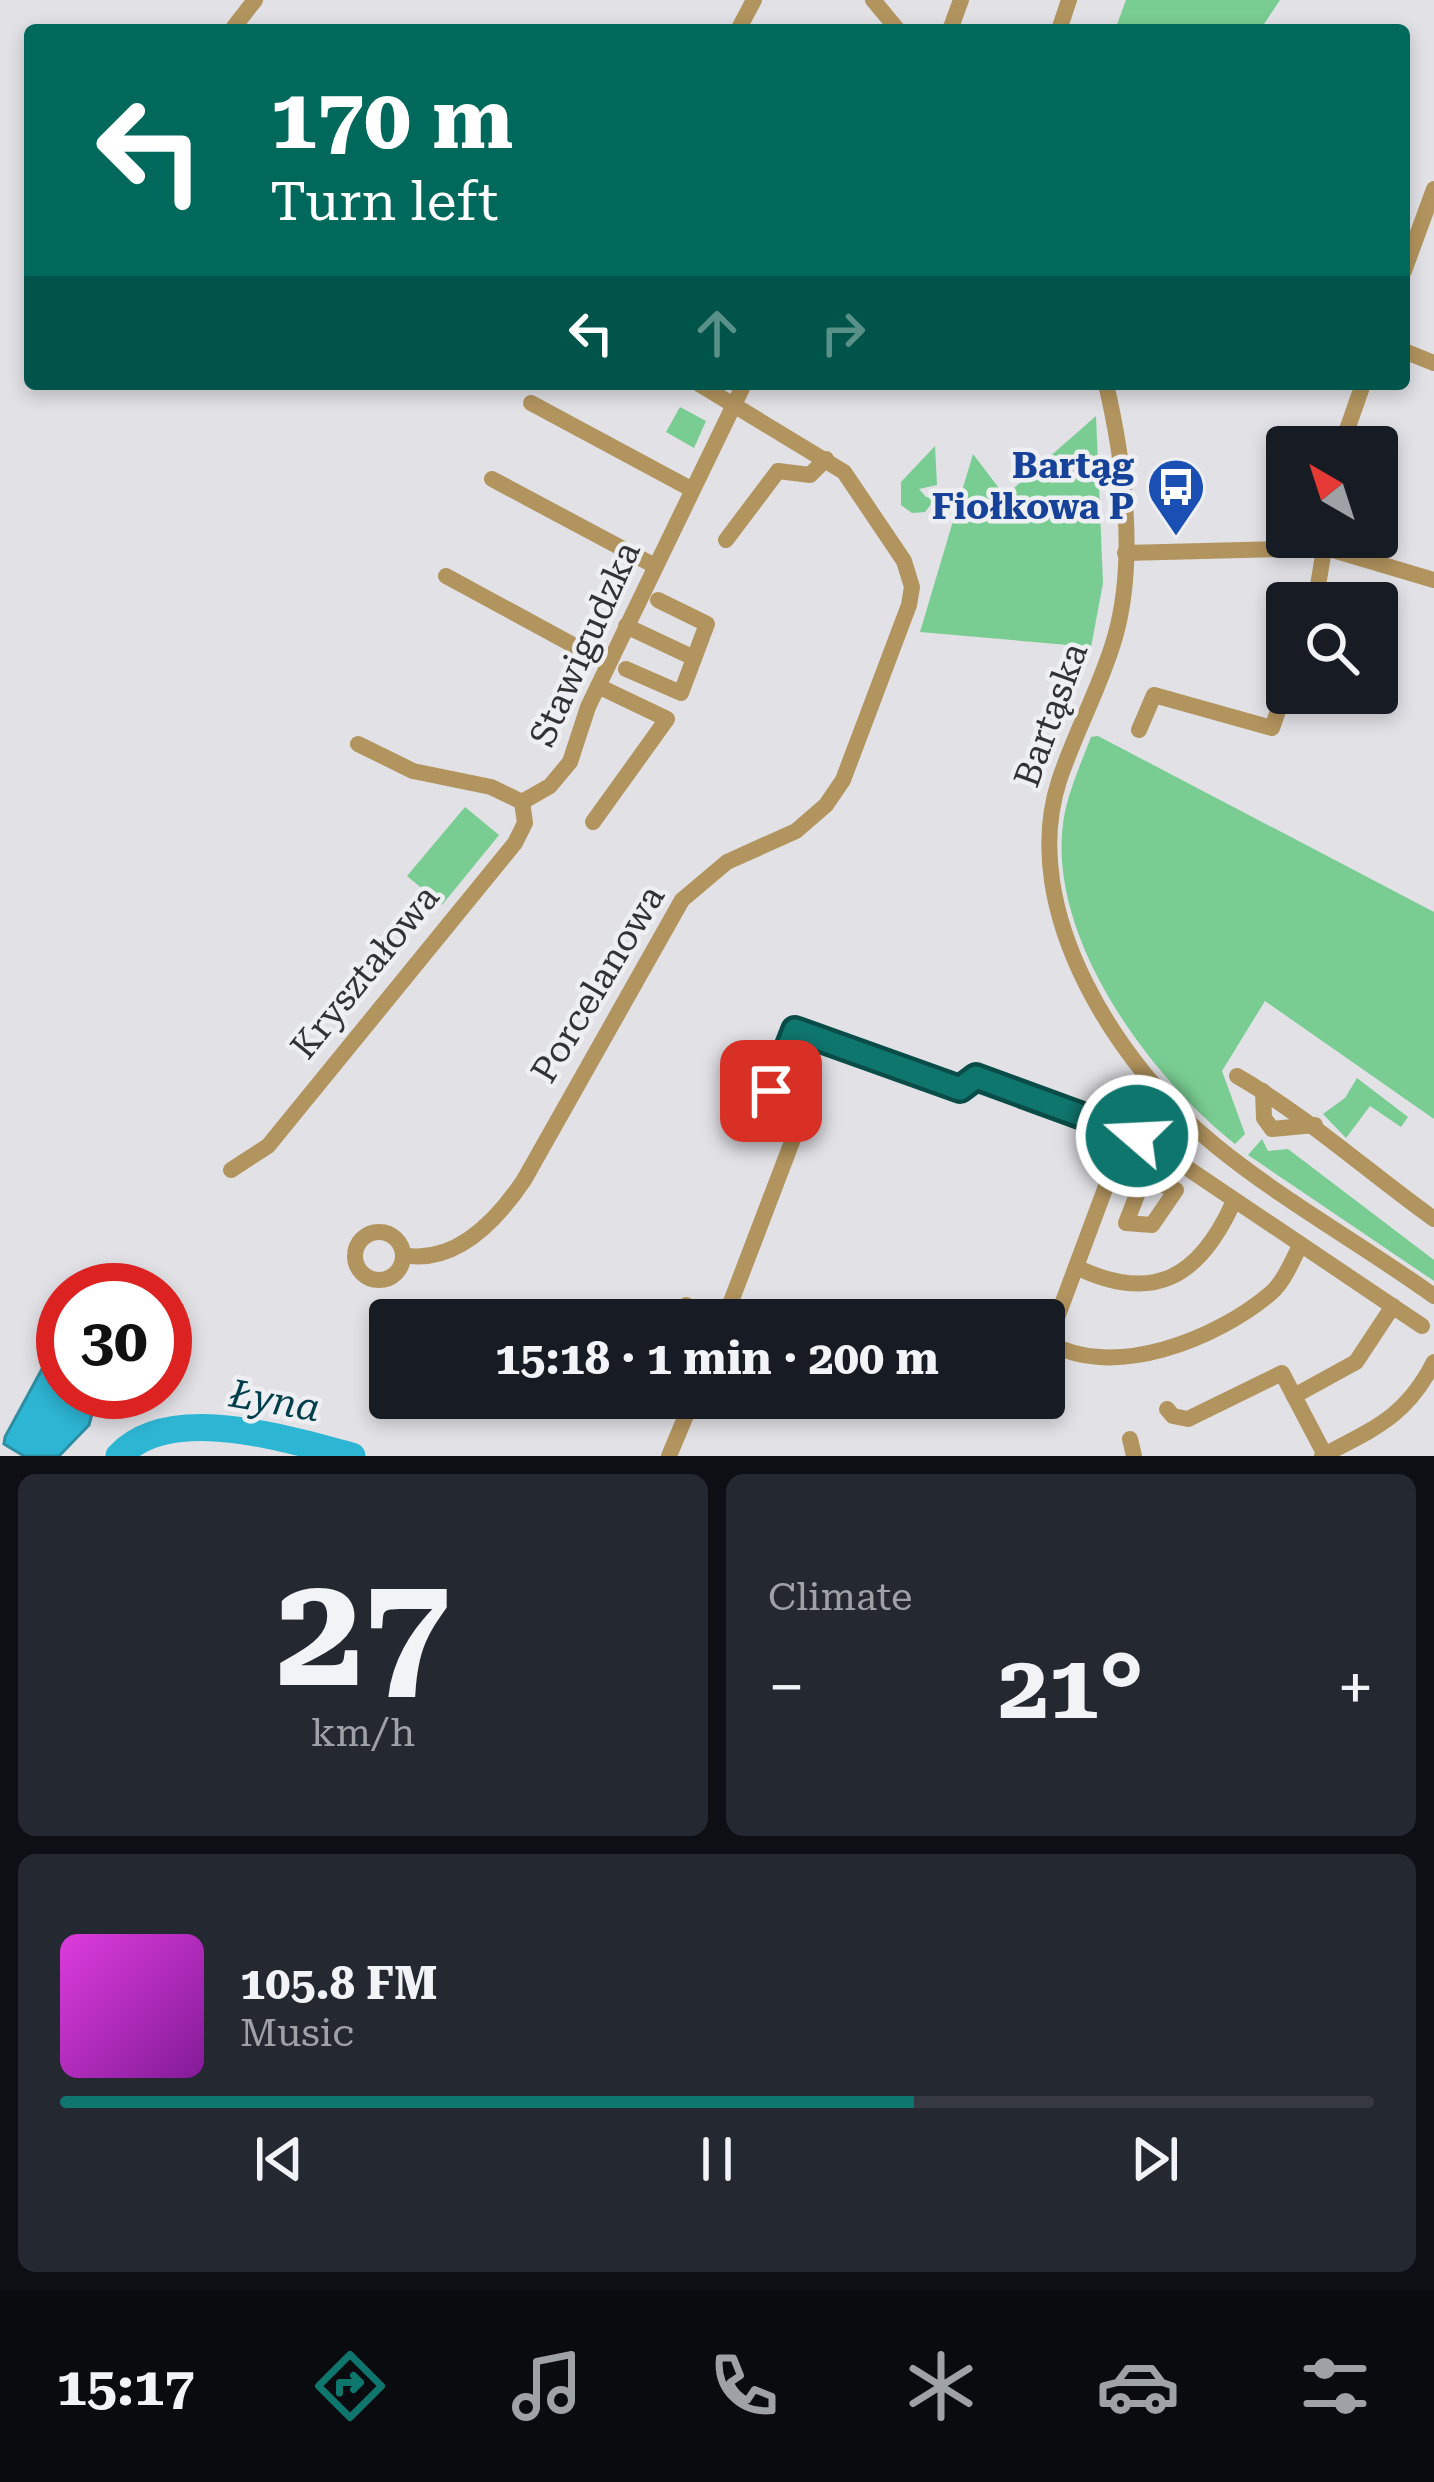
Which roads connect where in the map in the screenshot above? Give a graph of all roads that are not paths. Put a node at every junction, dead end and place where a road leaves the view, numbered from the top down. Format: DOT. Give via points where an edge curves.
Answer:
graph roads {
  1 [pos="255,0"];
  2 [pos="236,24"];
  3 [pos="1434,189"];
  4 [pos="1410,255"];
  5 [pos="709,390"];
  6 [pos="741,390"];
  7 [pos="1107,390"];
  8 [pos="1361,390"];
  9 [pos="531,403"];
  10 [pos="733,404"];
  11 [pos="1348,426"];
  12 [pos="826,459"];
  13 [pos="492,478"];
  14 [pos="691,490"];
  15 [pos="726,540"];
  16 [pos="1266,546"];
  17 [pos="1125,553"];
  18 [pos="1370,558"];
  19 [pos="655,566"];
  20 [pos="446,576"];
  21 [pos="1434,580"];
  22 [pos="658,601"];
  23 [pos="626,626"];
  24 [pos="694,658"];
  25 [pos="617,666"];
  26 [pos="598,686"];
  27 [pos="1276,714"];
  28 [pos="1139,730"];
  29 [pos="358,744"];
  30 [pos="522,802"];
  31 [pos="593,822"];
  32 [pos="1237,1076"];
  33 [pos="1263,1090"];
  34 [pos="1176,1108"];
  35 [pos="1315,1125"];
  36 [pos="1143,1134"];
  37 [pos="1114,1165"];
  38 [pos="231,1169"];
  39 [pos="1144,1177"];
  40 [pos="1233,1203"];
  41 [pos="1434,1219"];
  42 [pos="1300,1246"];
  43 [pos="403,1255"];
  44 [pos="1076,1267"];
  45 [pos="1434,1296"];
  46 [pos="730,1299"];
  47 [pos="1393,1306"];
  48 [pos="1422,1325"];
  49 [pos="1434,1362"];
  50 [pos="1294,1396"];
  51 [pos="1166,1409"];
  52 [pos="684,1419"];
  53 [pos="1323,1455"];
  54 [pos="668,1456"];
  1 -- 2 [label="street"];
  3 -- 4 [label="street"];
  5 -- 10 [label="street"];
  6 -- 10 [label="street, Stawigudzka"];
  7 -- 17 [label="street, Bartąska"];
  8 -- 11 [label="street"];
  9 -- 14 [label="street"];
  10 -- 12 [label="street, Porcelanowa"];
  10 -- 14 [label="street, Stawigudzka"];
  12 -- 15 [label="street" via="810,475 778,471"];
  12 -- 43 [label="street, Porcelanowa" via="852,481 912,587 843,780 796,830 727,862 682,900 524,1180 492,1221 435,1256"];
  13 -- 19 [label="street"];
  14 -- 19 [label="street, Stawigudzka"];
  16 -- 17 [label="street"];
  17 -- 34 [label="street, Bartąska" via="1117,630 1050,813 1050,866 1066,934 1093,992"];
  18 -- 21 [label="street"];
  19 -- 23 [label="street, Stawigudzka"];
  20 -- 25 [label="street"];
  22 -- 24 [label="street" via="707,624"];
  23 -- 24 [label="street"];
  23 -- 25 [label="street, Stawigudzka"];
  24 -- 25 [label="street" via="681,693"];
  25 -- 26 [label="street, Stawigudzka"];
  26 -- 30 [label="street, Stawigudzka" via="562,775"];
  26 -- 31 [label="street" via="667,719"];
  27 -- 28 [label="street" via="1271,728 1154,695"];
  29 -- 30 [label="street" via="413,771"];
  30 -- 38 [label="street, Kryształowa" via="525,823 515,843 268,1146"];
  32 -- 33 [label="street"];
  33 -- 35 [label="street"];
  33 -- 35 [label="street" via="1272,1129"];
  34 -- 36 [label="street"];
  34 -- 45 [label="street, Bartąska" via="1233,1158"];
  35 -- 41 [label="street"];
  36 -- 37 [label="street"];
  36 -- 40 [label="street"];
  36 -- 46 [label="street" via="976,1077 960,1089 795,1030 759,1122 795,1134"];
  37 -- 39 [label="street"];
  37 -- 44 [label="street"];
  40 -- 42 [label="street"];
  40 -- 44 [label="street" via="1198,1263 1174,1274 1126,1288"];
  42 -- 44 [label="street" via="1274,1291 1241,1312 1173,1346 1120,1360 1048,1342"];
  42 -- 47 [label="street"];
  47 -- 48 [label="street"];
  47 -- 50 [label="street" via="1356,1362"];
  49 -- 53 [label="street" via="1415,1411"];
  50 -- 51 [label="street" via="1282,1373 1188,1419"];
  50 -- 53 [label="street"];
  52 -- 54 [label="street"];
}
